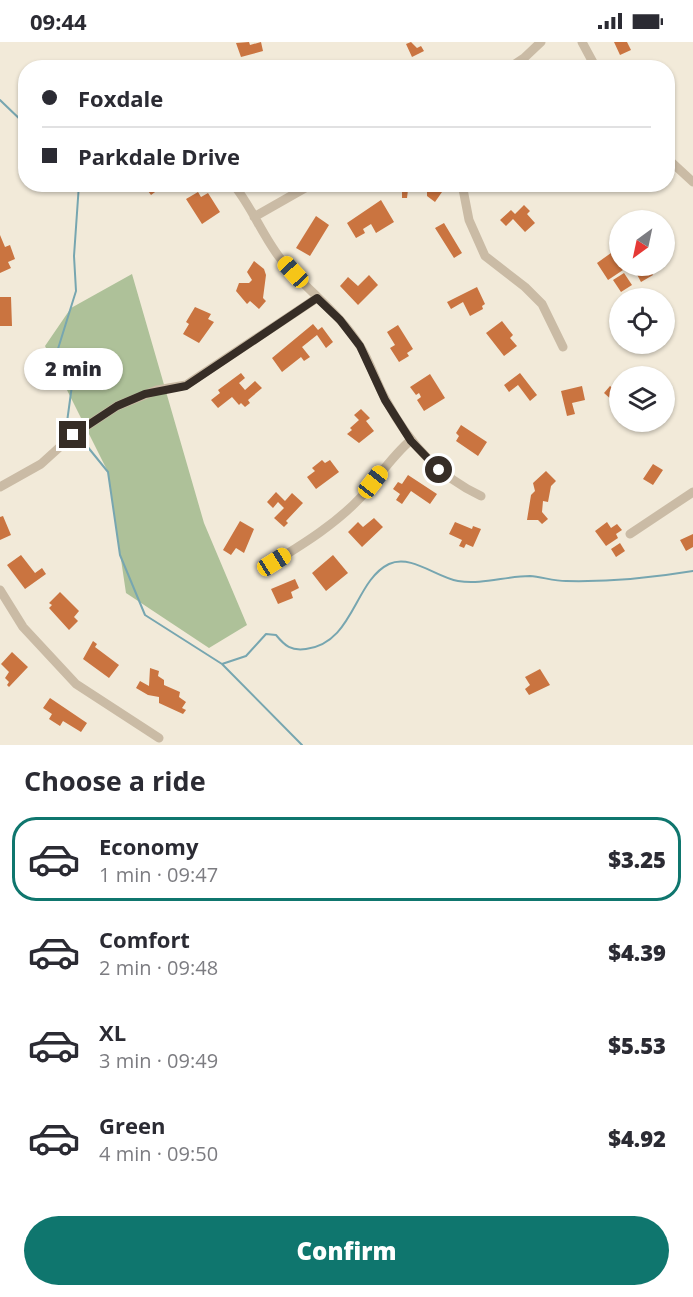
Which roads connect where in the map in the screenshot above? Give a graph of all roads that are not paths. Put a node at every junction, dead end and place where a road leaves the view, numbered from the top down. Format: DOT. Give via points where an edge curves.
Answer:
graph roads {
  1 [pos="541,42"];
  2 [pos="582,42"];
  3 [pos="521,60"];
  4 [pos="592,60"];
  5 [pos="675,165"];
  6 [pos="693,182"];
  7 [pos="239,192"];
  8 [pos="298,192"];
  9 [pos="464,192"];
  10 [pos="254,217"];
  11 [pos="317,298"];
  12 [pos="563,347"];
  13 [pos="411,441"];
  14 [pos="0,487"];
  15 [pos="693,492"];
  16 [pos="481,496"];
  17 [pos="630,534"];
  18 [pos="274,562"];
  19 [pos="0,590"];
  20 [pos="159,738"];
  1 -- 3 [label="street"];
  2 -- 4 [label="street"];
  5 -- 6 [label="street"];
  7 -- 10 [label="street"];
  8 -- 10 [label="street"];
  9 -- 12 [label="street" via="469,220 485,256 542,304"];
  10 -- 11 [label="street" via="281,259"];
  11 -- 13 [label="street" via="360,346 385,400"];
  11 -- 14 [label="street" via="186,386 145,394 102,417 73,435 41,464"];
  13 -- 16 [label="street" via="439,470"];
  13 -- 18 [label="street" via="340,517"];
  15 -- 17 [label="street"];
  19 -- 20 [label="street" via="23,627 76,684"];
}
